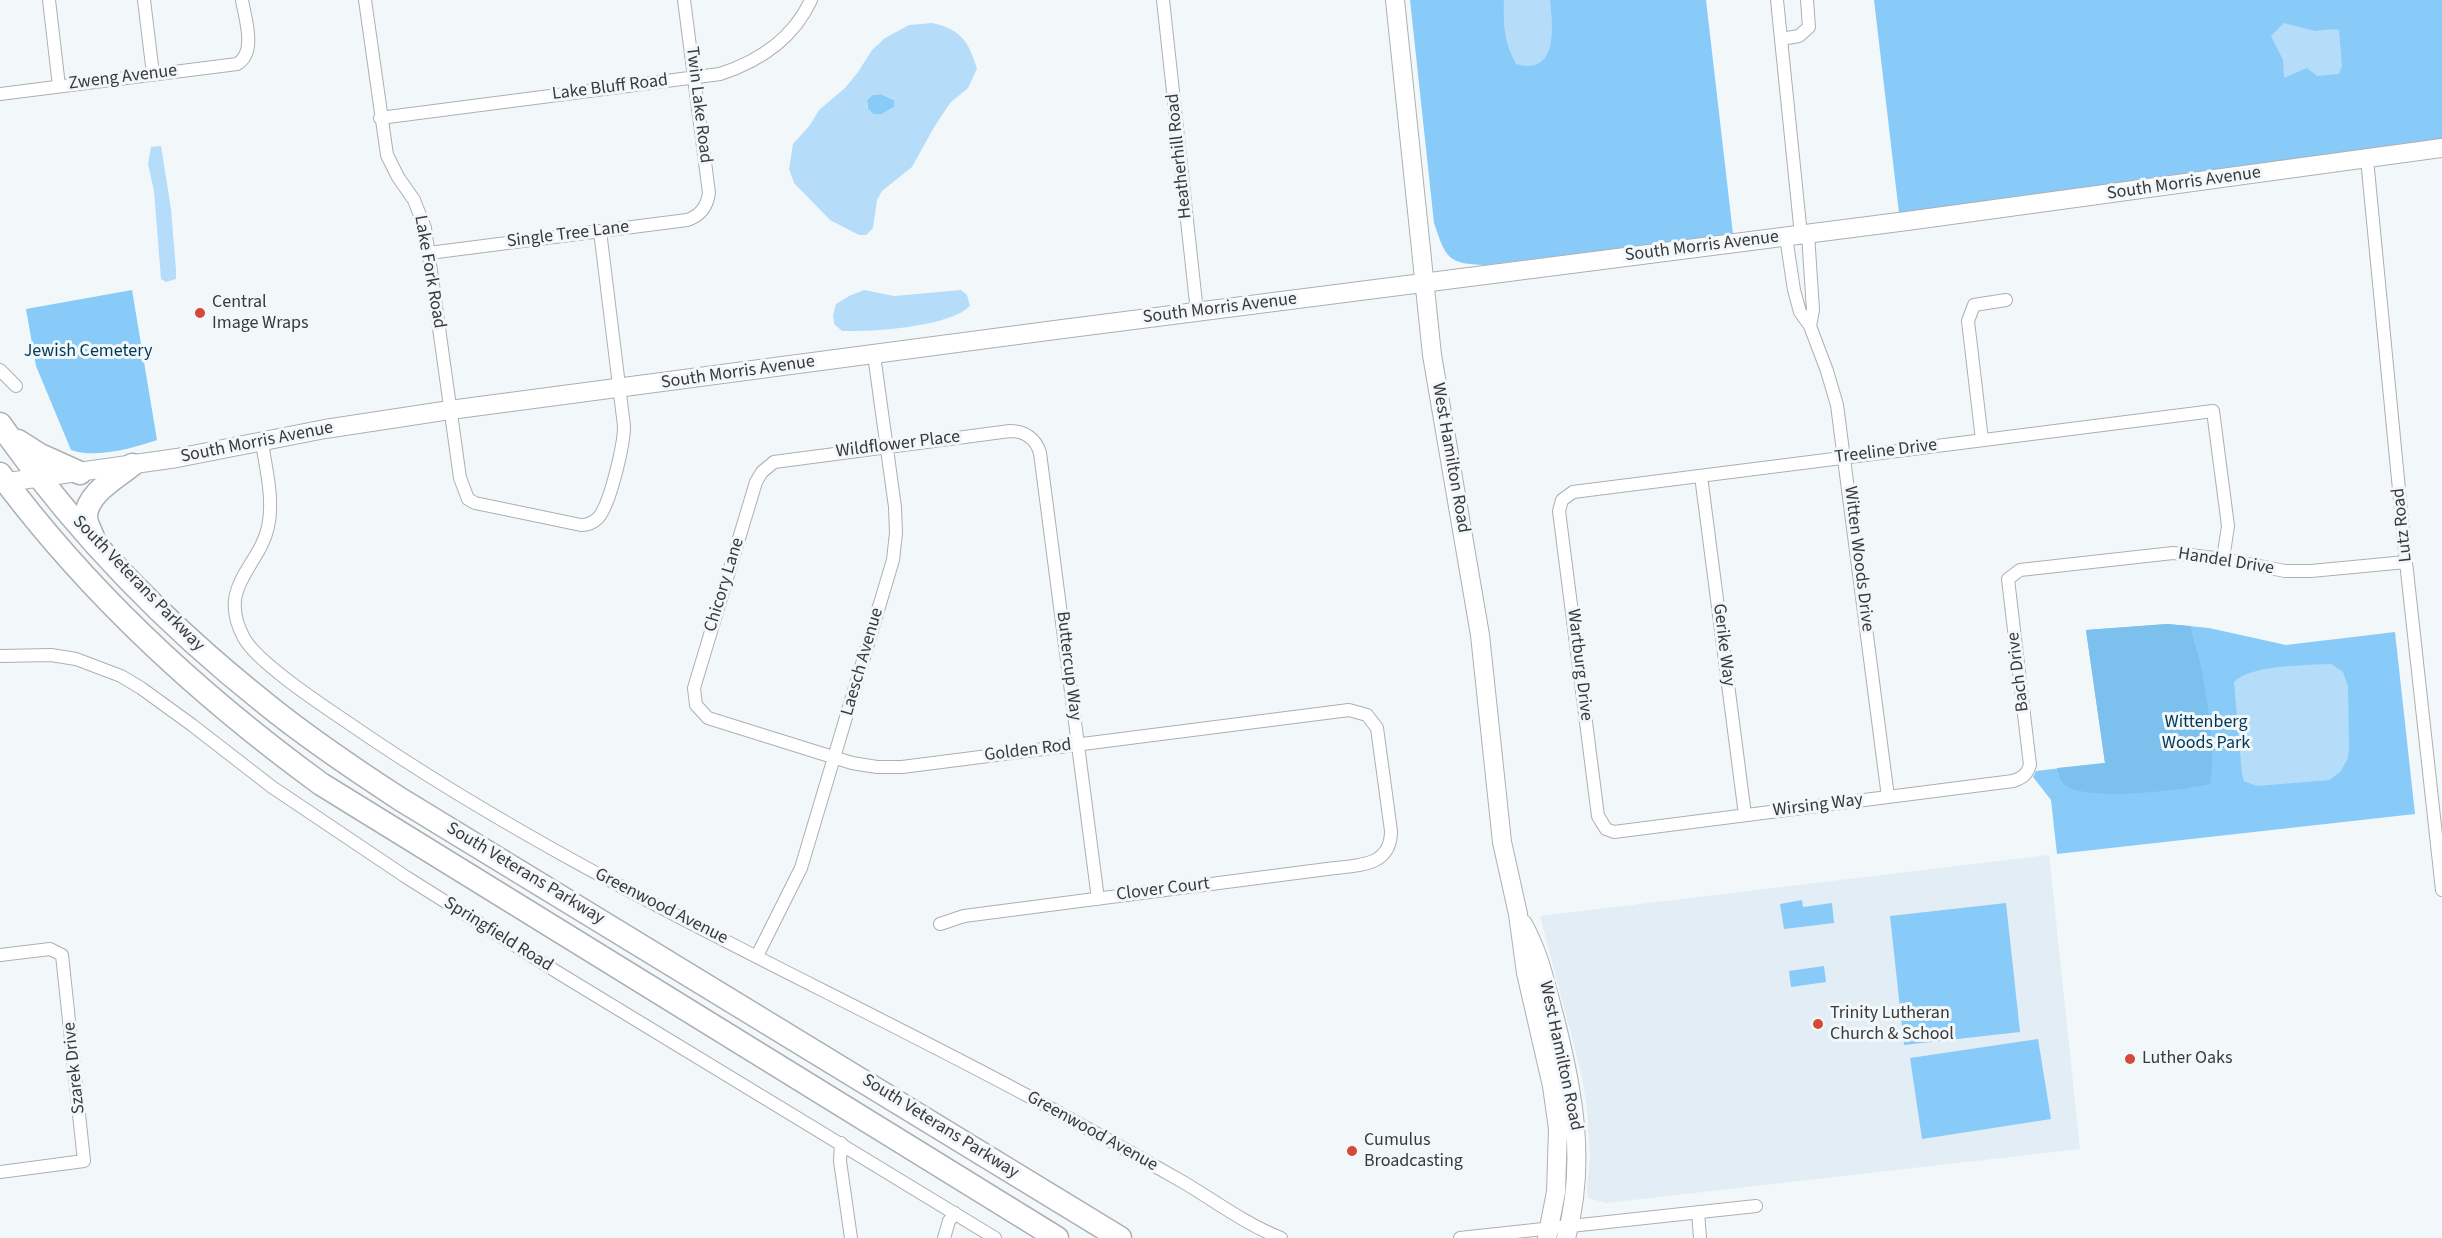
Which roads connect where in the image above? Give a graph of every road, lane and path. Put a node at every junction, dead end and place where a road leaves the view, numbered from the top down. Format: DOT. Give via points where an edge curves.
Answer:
graph roads {
  1 [pos="49,0"];
  2 [pos="144,0"];
  3 [pos="242,0"];
  4 [pos="365,0"];
  5 [pos="684,0"];
  6 [pos="811,0"];
  7 [pos="1163,0"];
  8 [pos="1395,0"];
  9 [pos="1777,0"];
  10 [pos="1807,0"];
  11 [pos="1781,39"];
  12 [pos="153,74"];
  13 [pos="695,77"];
  14 [pos="59,86"];
  15 [pos="0,94"];
  16 [pos="380,118"];
  17 [pos="2442,148"];
  18 [pos="2367,159"];
  19 [pos="704,209"];
  20 [pos="600,231"];
  21 [pos="1798,235"];
  22 [pos="429,253"];
  23 [pos="1424,283"];
  24 [pos="2006,300"];
  25 [pos="1197,312"];
  26 [pos="1810,326"];
  27 [pos="874,355"];
  28 [pos="0,370"];
  29 [pos="16,386"];
  30 [pos="620,388"];
  31 [pos="450,410"];
  32 [pos="3,428"];
  33 [pos="1029,436"];
  34 [pos="1982,440"];
  35 [pos="262,443"];
  36 [pos="888,447"];
  37 [pos="1846,457"];
  38 [pos="132,465"];
  39 [pos="767,467"];
  40 [pos="80,473"];
  41 [pos="1701,476"];
  42 [pos="40,478"];
  43 [pos="2,480"];
  44 [pos="1562,500"];
  45 [pos="96,544"];
  46 [pos="2223,559"];
  47 [pos="2406,562"];
  48 [pos="2012,574"];
  49 [pos="0,656"];
  50 [pos="698,708"];
  51 [pos="1078,745"];
  52 [pos="834,758"];
  53 [pos="2028,772"];
  54 [pos="1888,797"];
  55 [pos="1744,815"];
  56 [pos="1606,829"];
  57 [pos="1384,854"];
  58 [pos="2442,890"];
  59 [pos="1098,899"];
  60 [pos="1518,914"];
  61 [pos="940,924"];
  62 [pos="0,955"];
  63 [pos="757,956"];
  64 [pos="841,1143"];
  65 [pos="0,1172"];
  66 [pos="1756,1206"];
  67 [pos="1698,1212"];
  68 [pos="955,1213"];
  69 [pos="1568,1232"];
  70 [pos="1549,1233"];
  71 [pos="851,1238"];
  72 [pos="944,1238"];
  73 [pos="995,1238"];
  74 [pos="1057,1238"];
  75 [pos="1120,1238"];
  76 [pos="1281,1238"];
  77 [pos="1460,1238"];
  78 [pos="1700,1238"];
  1 -- 14 [label="street"];
  2 -- 12 [label="street"];
  3 -- 12 [label="street, Zweng Avenue" via="248,44 244,59 237,64"];
  4 -- 16 [label="street, Lake Fork Road"];
  5 -- 13 [label="street, Twin Lake Road"];
  6 -- 13 [label="street, Lake Bluff Road" via="795,26 770,50 733,70"];
  7 -- 25 [label="street, Heatherhill Road"];
  8 -- 23 [label="street, West Hamilton Road"];
  9 -- 11 [label="street"];
  10 -- 11 [label="street" via="1809,27 1799,36"];
  11 -- 21 [label="street"];
  12 -- 14 [label="street, Zweng Avenue"];
  13 -- 16 [label="street, Lake Bluff Road"];
  13 -- 19 [label="street, Twin Lake Road" via="709,194"];
  14 -- 15 [label="street, Zweng Avenue"];
  16 -- 22 [label="street, Lake Fork Road" via="387,155 423,219"];
  17 -- 18 [label="street, South Morris Avenue"];
  18 -- 21 [label="street, South Morris Avenue"];
  18 -- 47 [label="street, Lutz Road"];
  19 -- 20 [label="street, Single Tree Lane" via="687,220"];
  20 -- 22 [label="street, Single Tree Lane"];
  20 -- 30 [label="street"];
  21 -- 23 [label="street, South Morris Avenue"];
  21 -- 26 [label="street, Witten Woods Drive" via="1813,310"];
  21 -- 26 [label="street, Witten Woods Drive" via="1794,290 1800,312"];
  22 -- 31 [label="street, Lake Fork Road"];
  23 -- 25 [label="street, South Morris Avenue"];
  23 -- 60 [label="street, West Hamilton Road" via="1438,391 1480,635 1502,842"];
  24 -- 34 [label="street" via="1974,305 1968,321"];
  25 -- 27 [label="street, South Morris Avenue"];
  26 -- 37 [label="street, Witten Woods Drive" via="1837,405"];
  27 -- 30 [label="street, South Morris Avenue"];
  27 -- 36 [label="street, Laesch Avenue"];
  28 -- 29 [label="street"];
  30 -- 31 [label="street, South Morris Avenue"];
  30 -- 31 [label="street, Lake Fork Road" via="623,446 603,509 594,522 586,525 468,499 461,486"];
  31 -- 35 [label="street, South Morris Avenue"];
  32 -- 40 [label="highway" via="40,455"];
  32 -- 42 [label="highway, South Veterans Parkway"];
  33 -- 36 [label="street, Wildflower Place" via="1010,431"];
  33 -- 51 [label="street, Buttercup Way" via="1040,453"];
  34 -- 37 [label="street, Treeline Drive"];
  34 -- 46 [label="street, Treeline Drive" via="2213,411 2228,526"];
  35 -- 38 [label="street, South Morris Avenue"];
  35 -- 63 [label="street, Greenwood Avenue" via="269,522 264,539 238,585 236,603 244,639 259,656 327,708 454,792 544,846"];
  36 -- 39 [label="street, Wildflower Place" via="780,461"];
  36 -- 52 [label="street, Laesch Avenue" via="896,520 893,560"];
  37 -- 41 [label="street, Treeline Drive"];
  37 -- 54 [label="street, Witten Woods Drive"];
  38 -- 40 [label="street, South Morris Avenue"];
  38 -- 45 [label="highway" via="95,494 89,505 86,518"];
  39 -- 50 [label="street, Chicory Lane" via="756,482 694,688"];
  40 -- 42 [label="street, South Morris Avenue"];
  41 -- 44 [label="street, Treeline Drive" via="1573,492"];
  41 -- 55 [label="street, Gerike Way"];
  42 -- 43 [label="street, South Morris Avenue"];
  42 -- 45 [label="highway, South Veterans Parkway"];
  43 -- 74 [label="highway, South Veterans Parkway" via="133,628 249,731 306,773"];
  44 -- 56 [label="street, Wartburg Drive" via="1559,511 1598,816"];
  45 -- 75 [label="highway, South Veterans Parkway" via="202,650 265,704 352,767"];
  46 -- 47 [label="street, Handel Drive" via="2294,571"];
  46 -- 48 [label="street, Handel Drive" via="2186,553 2158,554"];
  47 -- 58 [label="street, Lutz Road"];
  48 -- 53 [label="street, Bach Drive" via="2008,589"];
  49 -- 64 [label="street, Springfield Road" via="76,659 121,676 272,787 406,877"];
  50 -- 52 [label="street, Golden Rod" via="708,718"];
  51 -- 52 [label="street, Golden Rod" via="902,767 864,765"];
  51 -- 57 [label="street, Golden Rod" via="1349,710 1366,715 1378,732 1391,831"];
  51 -- 59 [label="street, Buttercup Way"];
  52 -- 63 [label="street, Laesch Avenue" via="801,868"];
  53 -- 54 [label="street, Wirsing Way" via="2013,781"];
  54 -- 55 [label="street, Wirsing Way"];
  55 -- 56 [label="street, Wirsing Way" via="1614,832"];
  57 -- 59 [label="street, Clover Court" via="1371,863"];
  59 -- 61 [label="street, Clover Court" via="964,916"];
  60 -- 69 [label="street, West Hamilton Road" via="1537,950 1574,1103 1576,1192"];
  60 -- 70 [label="street, West Hamilton Road" via="1558,1130 1557,1182"];
  62 -- 65 [label="street, Szarek Drive" via="50,949 62,955 84,1161"];
  63 -- 76 [label="street, Greenwood Avenue" via="1032,1098"];
  64 -- 68 [label="street, Springfield Road"];
  64 -- 71 [label="street"];
  66 -- 67 [label="street"];
  67 -- 69 [label="street"];
  67 -- 78 [label="street"];
  68 -- 72 [label="street"];
  68 -- 73 [label="street, Springfield Road"];
  69 -- 70 [label="street"];
  70 -- 77 [label="street"];
}
